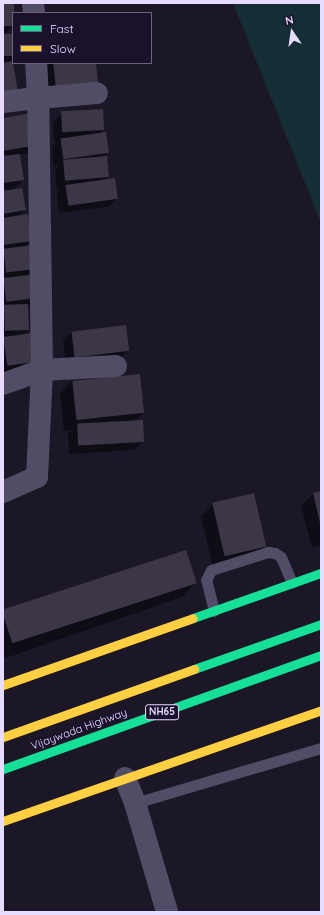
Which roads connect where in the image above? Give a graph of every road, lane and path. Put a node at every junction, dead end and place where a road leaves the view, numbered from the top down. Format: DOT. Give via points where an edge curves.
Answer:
graph roads {
  1 [pos="36,64"];
  2 [pos="97,93"];
  3 [pos="38,98"];
  4 [pos="3,102"];
  5 [pos="116,366"];
  6 [pos="42,370"];
  7 [pos="3,384"];
  8 [pos="3,492"];
  9 [pos="321,573"];
  10 [pos="292,584"];
  11 [pos="214,611"];
  12 [pos="321,624"];
  13 [pos="321,656"];
  14 [pos="3,685"];
  15 [pos="321,710"];
  16 [pos="3,737"];
  17 [pos="321,748"];
  18 [pos="3,769"];
  19 [pos="125,778"];
  20 [pos="135,803"];
  21 [pos="3,820"];
  22 [pos="167,912"];
  1 -- 3 [label="street"];
  2 -- 3 [label="street"];
  3 -- 4 [label="street"];
  3 -- 6 [label="street"];
  5 -- 6 [label="street"];
  6 -- 7 [label="street"];
  6 -- 8 [label="street" via="37,477"];
  9 -- 10 [label="main road"];
  10 -- 11 [label="main road"];
  10 -- 11 [label="lane" via="281,557 275,553 268,552 211,570 206,580"];
  11 -- 14 [label="main road"];
  12 -- 16 [label="main road, Vijaywada Highway / NH65"];
  13 -- 18 [label="main road, Vijaywada Highway / NH65"];
  15 -- 19 [label="main road"];
  17 -- 20 [label="lane"];
  19 -- 20 [label="street"];
  19 -- 21 [label="main road"];
  20 -- 22 [label="street"];
}
